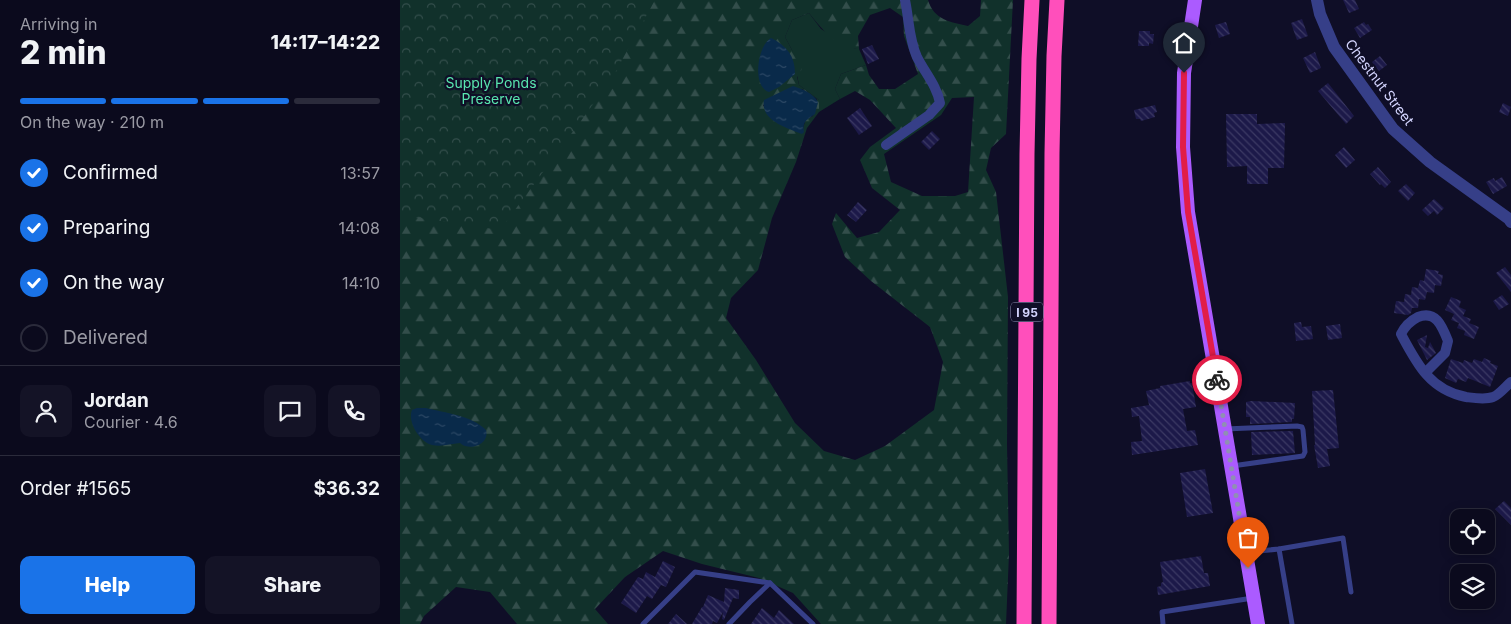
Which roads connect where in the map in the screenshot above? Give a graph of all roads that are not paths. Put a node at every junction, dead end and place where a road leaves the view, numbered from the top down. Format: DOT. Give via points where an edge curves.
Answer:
graph roads {
  1 [pos="905,0"];
  2 [pos="1032,0"];
  3 [pos="1057,0"];
  4 [pos="1194,0"];
  5 [pos="1317,0"];
  6 [pos="886,145"];
  7 [pos="1511,222"];
  8 [pos="1425,373"];
  9 [pos="1511,382"];
  10 [pos="1225,429"];
  11 [pos="1232,466"];
  12 [pos="1279,549"];
  13 [pos="1245,552"];
  14 [pos="770,583"];
  15 [pos="1352,592"];
  16 [pos="1254,598"];
  17 [pos="643,624"];
  18 [pos="729,624"];
  19 [pos="813,624"];
  20 [pos="1024,624"];
  21 [pos="1049,624"];
  22 [pos="1163,624"];
  23 [pos="1258,624"];
  24 [pos="1292,624"];
  1 -- 6 [label="street" via="916,56 938,92 940,103 929,116"];
  2 -- 20 [label="highway, I 95"];
  3 -- 21 [label="highway, I 95" via="1052,153"];
  4 -- 10 [label="main road" via="1184,73 1184,179"];
  5 -- 7 [label="street, Chestnut Street" via="1334,46 1393,129 1430,162"];
  8 -- 8 [label="street" via="1401,334 1413,320 1425,314 1438,321 1448,341 1445,353"];
  8 -- 9 [label="street" via="1441,389 1477,399 1494,397"];
  10 -- 11 [label="main road"];
  10 -- 11 [label="lane" via="1297,426 1303,430 1303,456"];
  11 -- 13 [label="main road"];
  12 -- 13 [label="lane"];
  12 -- 15 [label="lane" via="1343,538"];
  12 -- 24 [label="lane"];
  13 -- 16 [label="main road"];
  14 -- 17 [label="lane" via="696,572"];
  14 -- 18 [label="lane"];
  14 -- 19 [label="lane"];
  16 -- 22 [label="lane" via="1162,612"];
  16 -- 23 [label="main road"];
}
